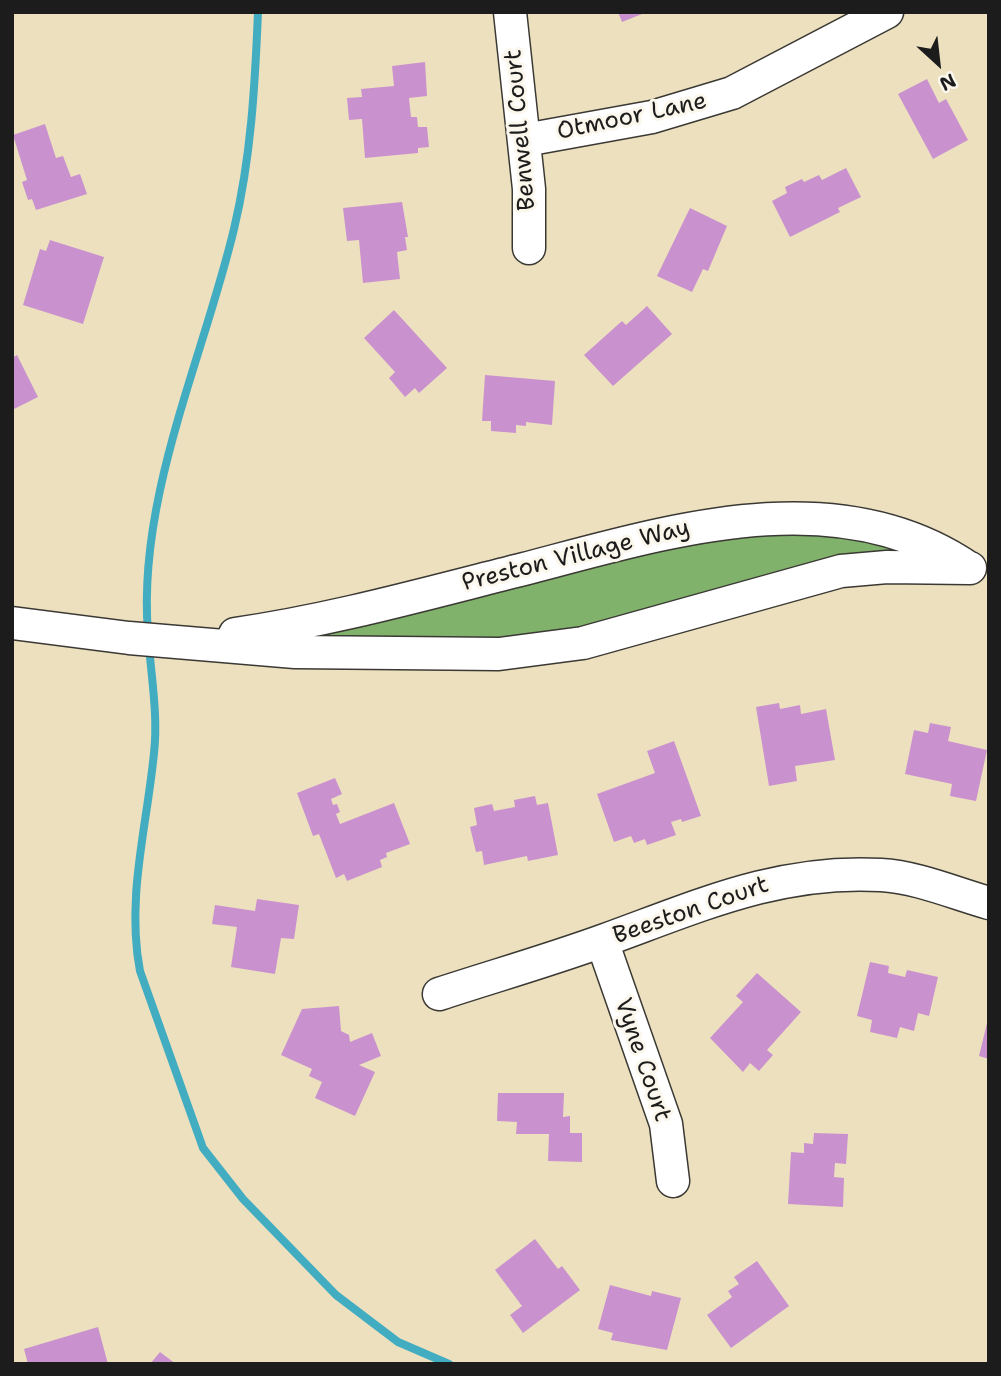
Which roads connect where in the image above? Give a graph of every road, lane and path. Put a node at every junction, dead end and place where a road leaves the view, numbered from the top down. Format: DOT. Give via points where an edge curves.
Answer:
graph roads {
  1 [pos="510,12"];
  2 [pos="887,12"];
  3 [pos="525,140"];
  4 [pos="529,248"];
  5 [pos="979,572"];
  6 [pos="12,623"];
  7 [pos="178,642"];
  8 [pos="989,903"];
  9 [pos="602,941"];
  10 [pos="439,994"];
  11 [pos="673,1181"];
  1 -- 3 [label="street, Benwell Court"];
  2 -- 3 [label="street, Otmoor Lane" via="732,93 652,117"];
  3 -- 4 [label="street, Benwell Court"];
  5 -- 7 [label="street, Preston Village Way" via="887,566 841,570 583,643 499,654 295,652"];
  5 -- 7 [label="street, Preston Village Way" via="942,549 890,531 845,522 756,519 680,529 312,622"];
  6 -- 7 [label="street, Preston Village Way"];
  8 -- 9 [label="street, Beeston Court" via="885,875 817,874 732,893"];
  9 -- 10 [label="street, Beeston Court"];
  9 -- 11 [label="street, Vyne Court" via="666,1124"];
}
